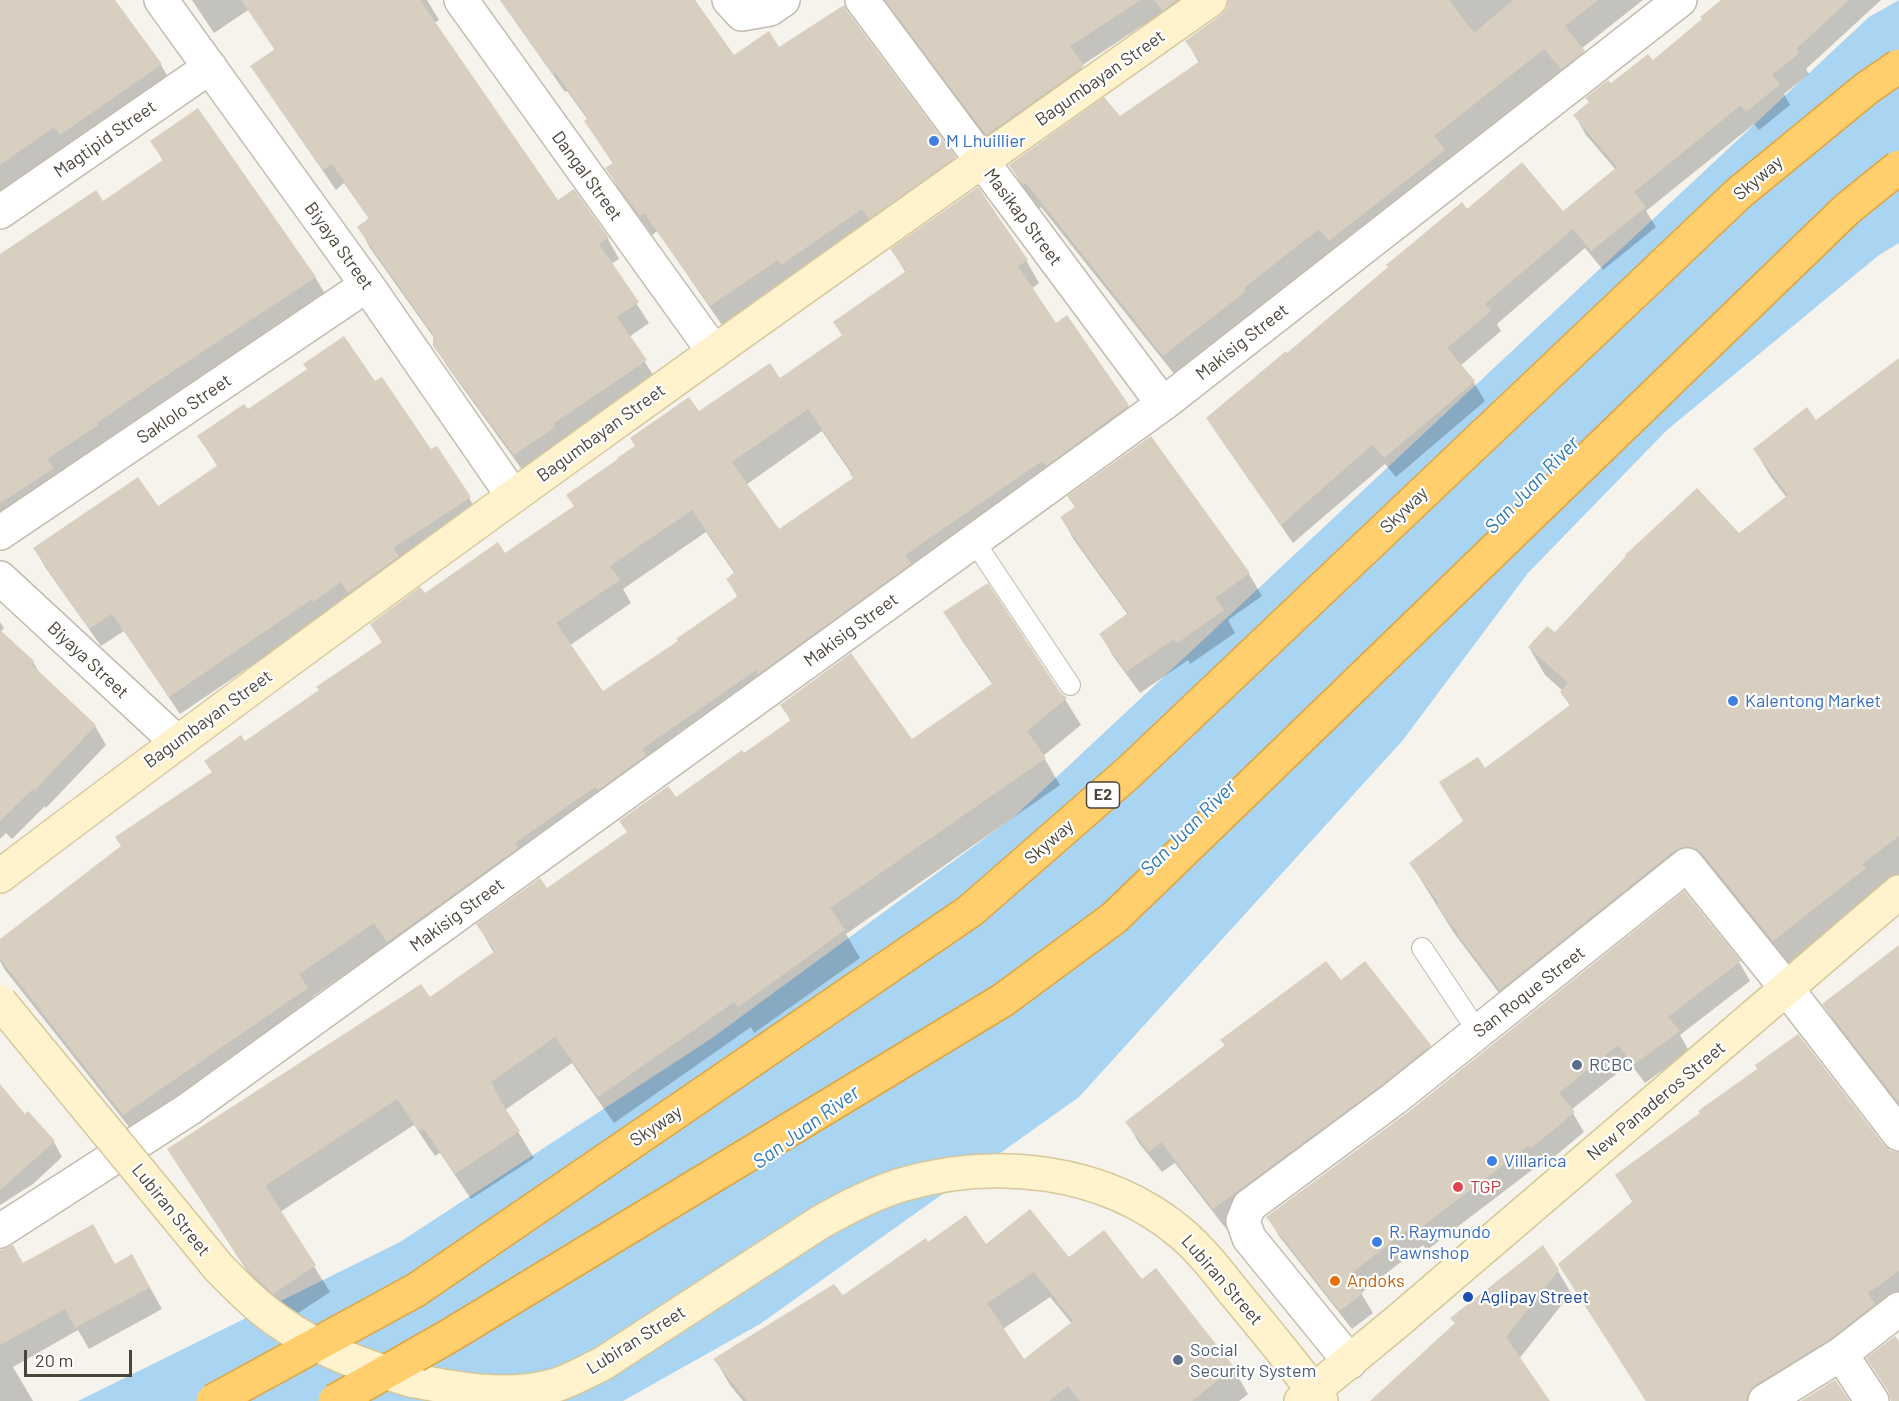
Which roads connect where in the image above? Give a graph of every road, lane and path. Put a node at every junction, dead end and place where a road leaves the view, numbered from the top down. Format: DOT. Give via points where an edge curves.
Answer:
graph roads {
  1 [pos="161,0"];
  2 [pos="461,0"];
  3 [pos="729,0"];
  4 [pos="783,0"];
  5 [pos="862,0"];
  6 [pos="1210,0"];
  7 [pos="1680,0"];
  8 [pos="1899,66"];
  9 [pos="210,67"];
  10 [pos="981,162"];
  11 [pos="1899,167"];
  12 [pos="0,212"];
  13 [pos="367,285"];
  14 [pos="714,352"];
  15 [pos="1163,404"];
  16 [pos="513,496"];
  17 [pos="0,533"];
  18 [pos="974,541"];
  19 [pos="0,578"];
  20 [pos="1070,685"];
  21 [pos="177,741"];
  22 [pos="0,876"];
  23 [pos="1899,892"];
  24 [pos="1422,948"];
  25 [pos="1787,989"];
  26 [pos="0,1002"];
  27 [pos="1478,1032"];
  28 [pos="1899,1134"];
  29 [pos="0,1230"];
  30 [pos="1899,1309"];
  31 [pos="1841,1354"];
  32 [pos="1350,1362"];
  33 [pos="1312,1398"];
  34 [pos="213,1401"];
  35 [pos="335,1401"];
  36 [pos="1765,1401"];
  37 [pos="1872,1401"];
  1 -- 9 [label="street, Biyaya Street"];
  2 -- 14 [label="street, Dangal Street"];
  3 -- 4 [label="street" via="742,14 770,9"];
  5 -- 10 [label="street, Masikap Street"];
  6 -- 10 [label="main road, Bagumbayan Street"];
  7 -- 15 [label="street, Makisig Street"];
  8 -- 34 [label="highway, Skyway / E2, bridge" via="1739,193 1128,773 970,911 416,1290"];
  9 -- 12 [label="street, Magtipid Street"];
  9 -- 13 [label="street, Biyaya Street"];
  10 -- 14 [label="main road, Bagumbayan Street"];
  10 -- 15 [label="street, Masikap Street"];
  11 -- 35 [label="highway, bridge" via="1847,209 1114,918 1003,1000"];
  13 -- 16 [label="street, Biyaya Street"];
  13 -- 17 [label="street, Saklolo Street"];
  14 -- 16 [label="main road, Bagumbayan Street"];
  15 -- 18 [label="street, Makisig Street"];
  16 -- 21 [label="main road, Bagumbayan Street"];
  18 -- 20 [label="lane"];
  18 -- 29 [label="street, Makisig Street" via="189,1109"];
  19 -- 21 [label="street, Biyaya Street"];
  21 -- 22 [label="main road, Bagumbayan Street"];
  23 -- 25 [label="main road, New Panaderos Street"];
  24 -- 27 [label="lane"];
  25 -- 27 [label="street, San Roque Street" via="1687,865"];
  25 -- 28 [label="street, San Roque Street"];
  25 -- 32 [label="main road, New Panaderos Street"];
  26 -- 33 [label="main road, Lubiran Street, bridge" via="219,1268 248,1297 306,1339 360,1364 410,1380 480,1392 556,1385 602,1364 847,1207 901,1185 995,1170 1073,1179 1120,1195 1182,1233 1285,1353"];
  27 -- 32 [label="street, San Roque Street" via="1249,1206 1243,1221 1249,1238"];
  30 -- 31 [label="street"];
  31 -- 36 [label="street"];
  31 -- 37 [label="street"];
  32 -- 33 [label="main road, New Panaderos Street"];
}
